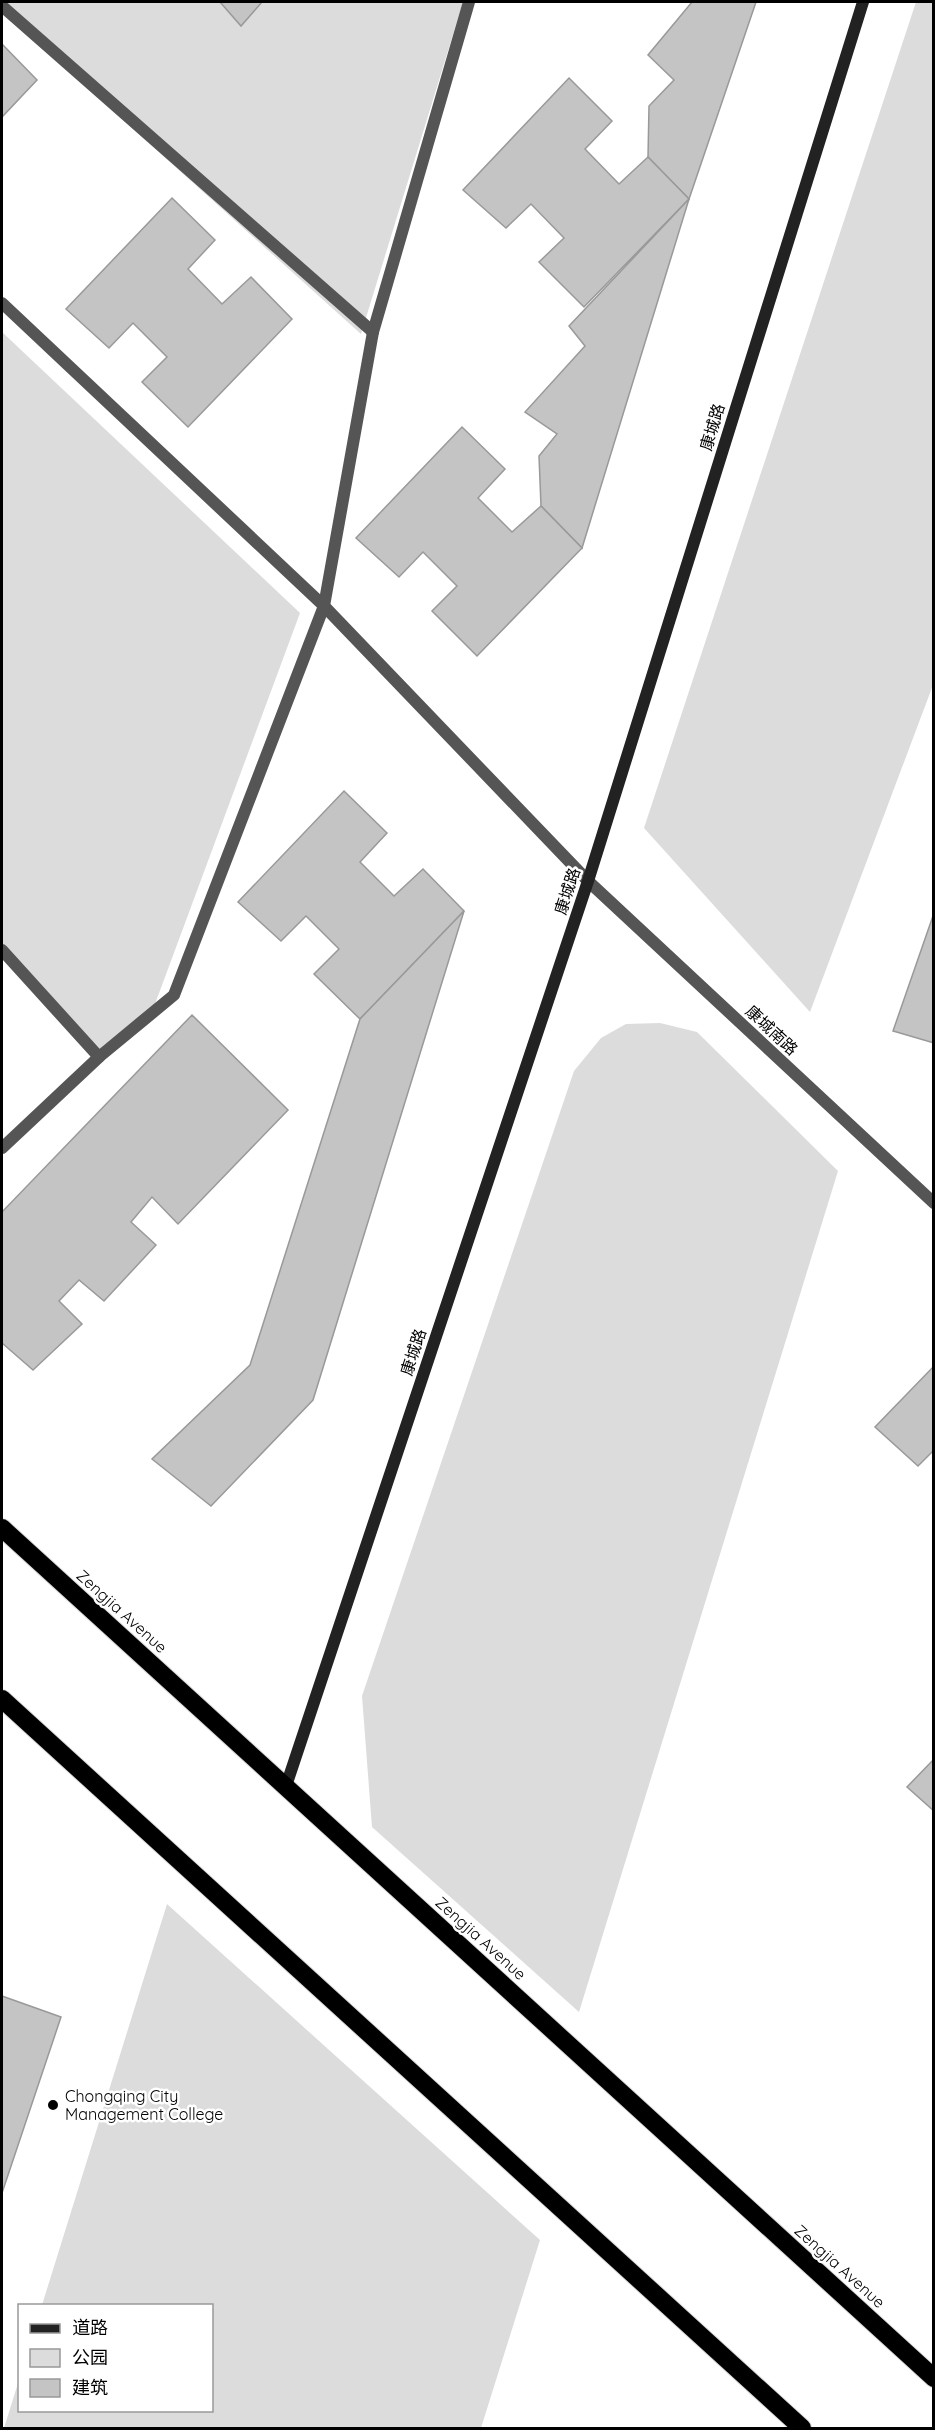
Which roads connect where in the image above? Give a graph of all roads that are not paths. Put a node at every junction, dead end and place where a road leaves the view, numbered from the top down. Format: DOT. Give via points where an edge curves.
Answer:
graph roads {
  1 [pos="469,2"];
  2 [pos="863,2"];
  3 [pos="2,6"];
  4 [pos="2,303"];
  5 [pos="373,332"];
  6 [pos="324,606"];
  7 [pos="588,881"];
  8 [pos="2,950"];
  9 [pos="99,1058"];
  10 [pos="2,1148"];
  11 [pos="933,1203"];
  12 [pos="2,1528"];
  13 [pos="2,1699"];
  14 [pos="286,1785"];
  15 [pos="933,2378"];
  16 [pos="802,2428"];
  1 -- 5 [label="street"];
  2 -- 7 [label="street, 康城路"];
  3 -- 5 [label="street"];
  4 -- 6 [label="street, 康城南路"];
  5 -- 6 [label="street"];
  6 -- 7 [label="street, 康城南路"];
  6 -- 9 [label="street" via="174,995"];
  7 -- 11 [label="street, 康城南路"];
  7 -- 14 [label="street, 康城路"];
  8 -- 9 [label="street"];
  9 -- 10 [label="street"];
  12 -- 14 [label="highway, Zengjia Avenue"];
  13 -- 16 [label="highway"];
  14 -- 15 [label="highway, Zengjia Avenue"];
}
